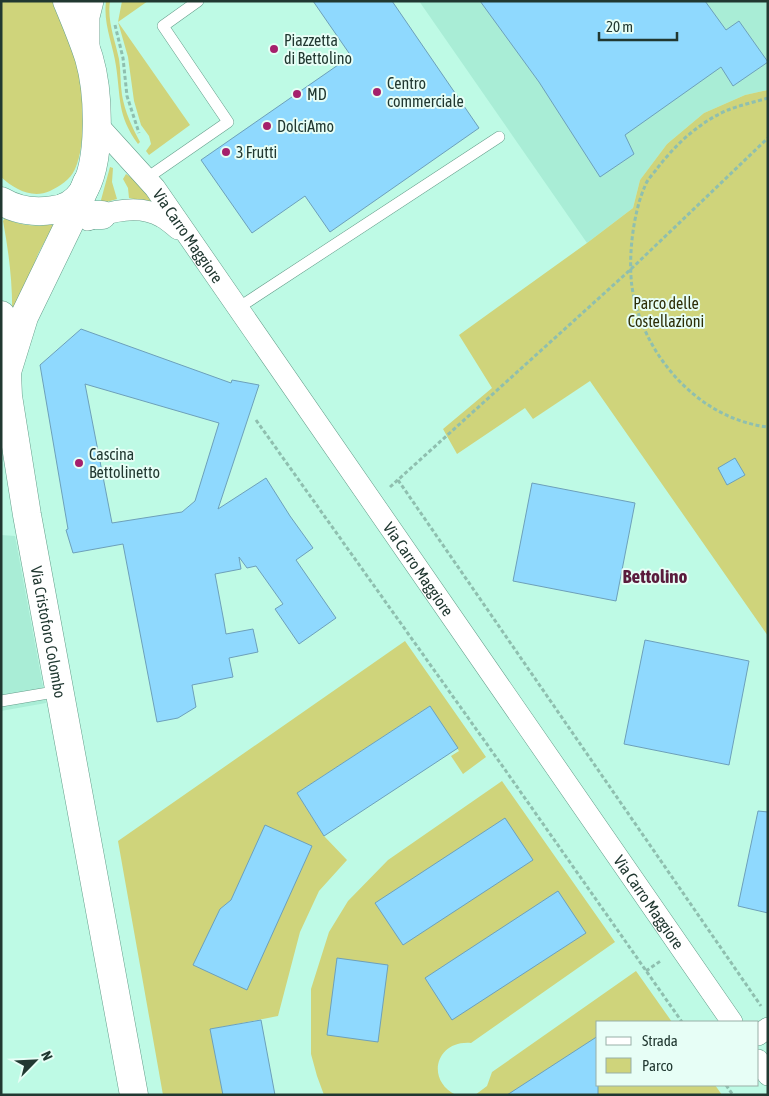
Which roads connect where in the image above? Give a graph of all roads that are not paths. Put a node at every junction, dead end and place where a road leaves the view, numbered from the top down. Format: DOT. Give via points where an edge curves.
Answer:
graph roads {
  1 [pos="67,1"];
  2 [pos="93,1"];
  3 [pos="198,1"];
  4 [pos="89,59"];
  5 [pos="96,124"];
  6 [pos="500,137"];
  7 [pos="147,178"];
  8 [pos="1,201"];
  9 [pos="102,215"];
  10 [pos="68,216"];
  11 [pos="188,236"];
  12 [pos="238,308"];
  13 [pos="1,315"];
  14 [pos="6,372"];
  15 [pos="60,691"];
  16 [pos="1,701"];
  17 [pos="731,1021"];
  18 [pos="759,1062"];
  19 [pos="768,1075"];
  20 [pos="134,1095"];
  1 -- 4 [label="main road, Via Cristoforo Colombo"];
  2 -- 4 [label="street" via="89,17"];
  3 -- 7 [label="lane" via="163,26 228,122"];
  4 -- 5 [label="main road, Via Cristoforo Colombo" via="94,82"];
  5 -- 7 [label="street, Via Carro Maggiore"];
  5 -- 10 [label="main road, Via Cristoforo Colombo" via="87,182"];
  6 -- 12 [label="lane"];
  7 -- 11 [label="street, Via Carro Maggiore"];
  8 -- 10 [label="main road" via="37,212"];
  9 -- 10 [label="main road"];
  9 -- 11 [label="street" via="123,210 154,213"];
  10 -- 14 [label="main road, Via Cristoforo Colombo" via="24,316"];
  11 -- 12 [label="street, Via Carro Maggiore"];
  12 -- 17 [label="street, Via Carro Maggiore"];
  13 -- 14 [label="main road"];
  14 -- 15 [label="main road, Via Cristoforo Colombo" via="12,428"];
  15 -- 16 [label="lane"];
  15 -- 20 [label="main road, Via Cristoforo Colombo"];
  18 -- 19 [label="street"];
}
